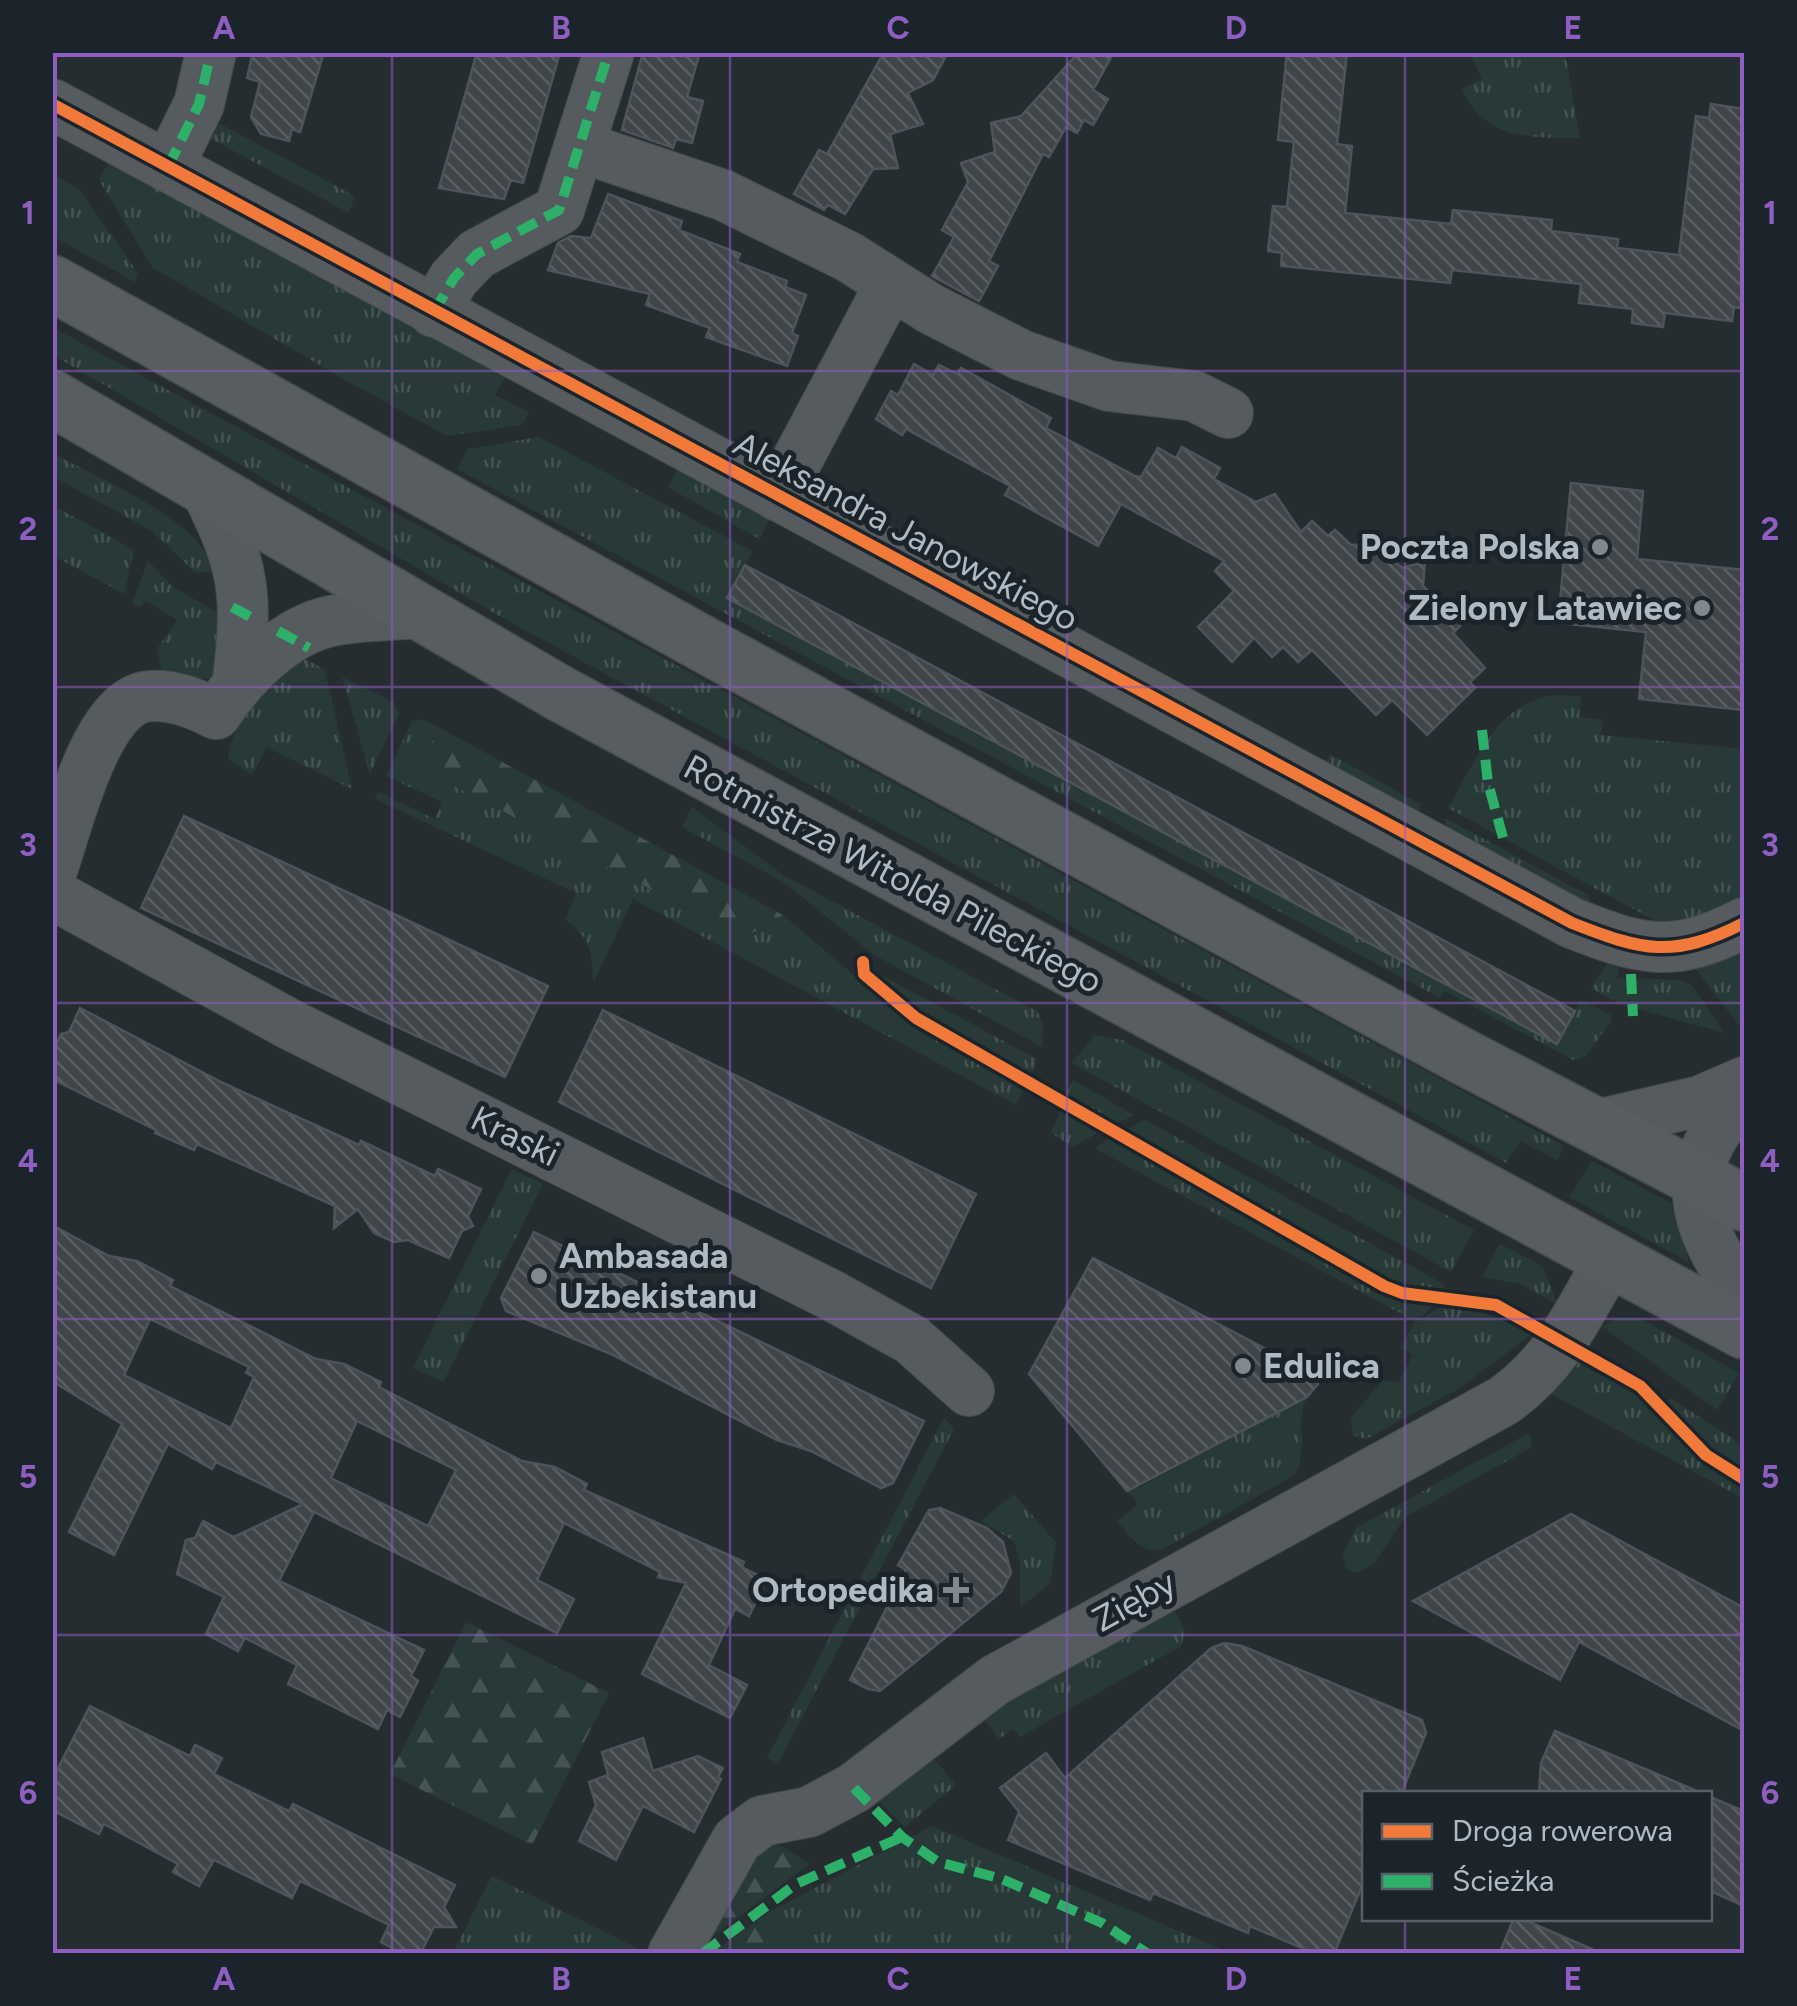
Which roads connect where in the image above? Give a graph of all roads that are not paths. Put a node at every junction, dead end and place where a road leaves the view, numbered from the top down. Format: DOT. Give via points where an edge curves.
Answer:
graph roads {
  1 [pos="211,52"];
  2 [pos="609,52"];
  3 [pos="52,104"];
  4 [pos="581,147"];
  5 [pos="168,167"];
  6 [pos="52,282"];
  7 [pos="890,286"];
  8 [pos="434,312"];
  9 [pos="52,398"];
  10 [pos="1228,413"];
  11 [pos="205,488"];
  12 [pos="778,496"];
  13 [pos="418,613"];
  14 [pos="238,680"];
  15 [pos="52,870"];
  16 [pos="52,894"];
  17 [pos="1744,923"];
  18 [pos="1744,1082"];
  19 [pos="1744,1099"];
  20 [pos="1592,1126"];
  21 [pos="1696,1179"];
  22 [pos="1744,1203"];
  23 [pos="1609,1260"];
  24 [pos="1744,1296"];
  25 [pos="1744,1331"];
  26 [pos="969,1390"];
  27 [pos="673,1954"];
  1 -- 5 [label="street" via="198,104"];
  2 -- 4 [label="street"];
  3 -- 5 [label="street, Aleksandra Janowskiego"];
  4 -- 7 [label="street" via="700,185 850,257"];
  4 -- 8 [label="street" via="559,210 477,254"];
  5 -- 8 [label="street, Aleksandra Janowskiego"];
  6 -- 20 [label="main road" via="404,481"];
  7 -- 10 [label="street" via="1022,354 1109,386 1194,396"];
  7 -- 12 [label="street"];
  8 -- 12 [label="street, Aleksandra Janowskiego"];
  9 -- 11 [label="main road, Rotmistrza Witolda Pileckiego"];
  11 -- 13 [label="main road, Rotmistrza Witolda Pileckiego"];
  11 -- 14 [label="street" via="242,574 246,614"];
  12 -- 17 [label="street, Aleksandra Janowskiego" via="1572,924 1653,948 1695,944"];
  13 -- 14 [label="street" via="309,628"];
  13 -- 23 [label="main road, Rotmistrza Witolda Pileckiego"];
  14 -- 15 [label="street" via="216,714 155,696 129,703 98,744"];
  16 -- 26 [label="street, Kraski" via="290,1025 832,1296 924,1348"];
  18 -- 20 [label="street" via="1700,1101"];
  19 -- 21 [label="street" via="1714,1130"];
  20 -- 21 [label="main road"];
  21 -- 22 [label="main road"];
  21 -- 24 [label="street" via="1708,1236"];
  23 -- 25 [label="main road, Rotmistrza Witolda Pileckiego"];
  23 -- 27 [label="street, Zięby" via="1563,1343 1503,1401 995,1680 854,1788 809,1812 788,1813 750,1830 737,1840"];
}
